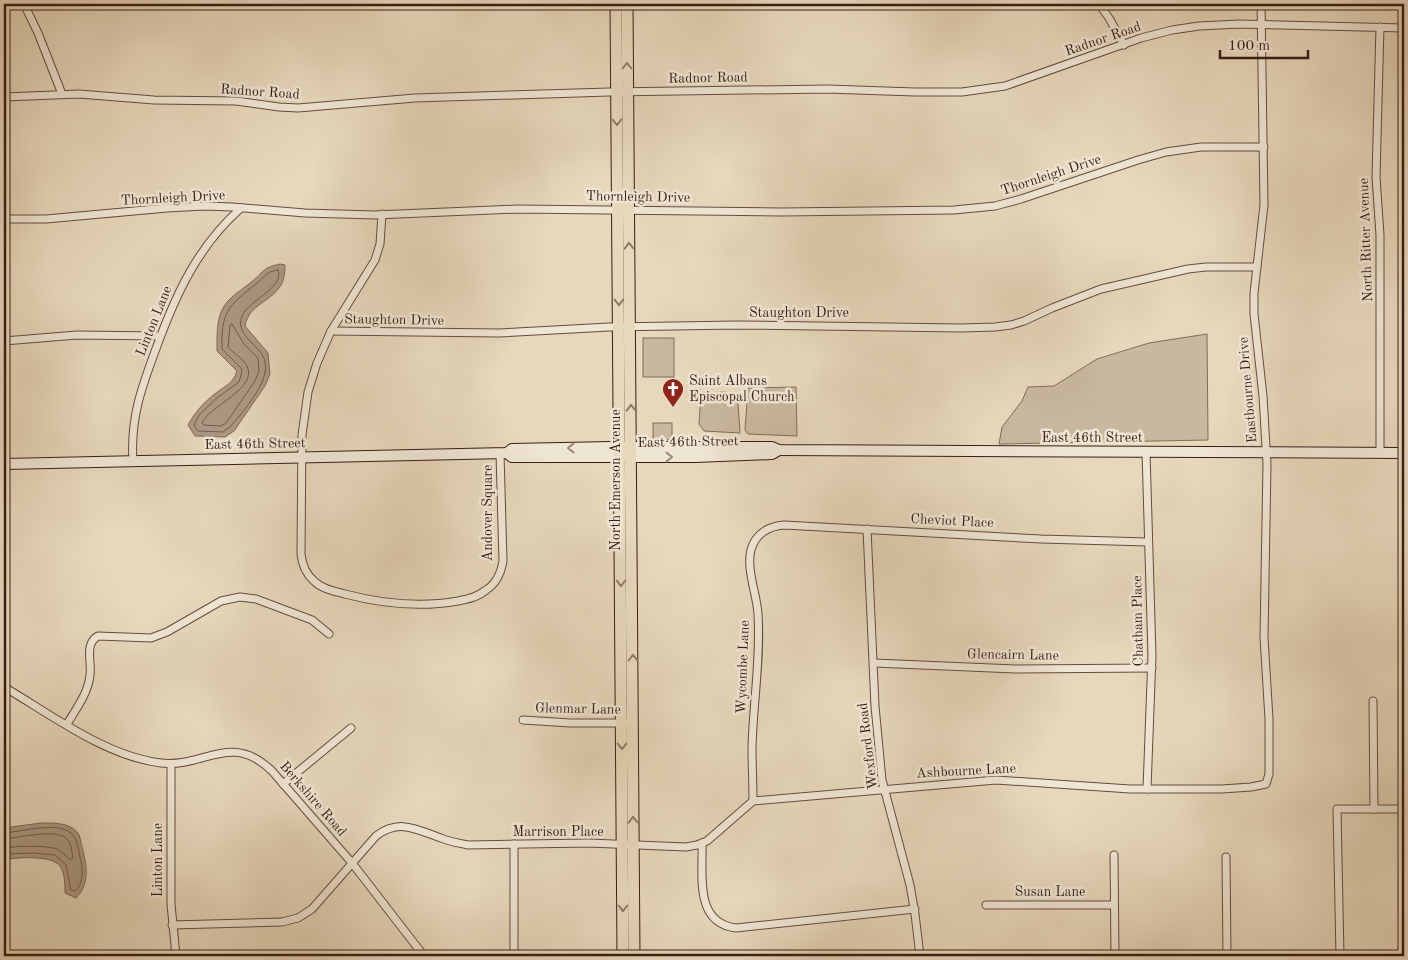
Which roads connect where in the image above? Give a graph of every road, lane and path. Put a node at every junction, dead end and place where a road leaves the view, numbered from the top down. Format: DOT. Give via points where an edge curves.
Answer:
graph roads {
  1 [pos="24,4"];
  2 [pos="616,4"];
  3 [pos="627,4"];
  4 [pos="1099,4"];
  5 [pos="1261,4"];
  6 [pos="1261,25"];
  7 [pos="1380,27"];
  8 [pos="1404,28"];
  9 [pos="1124,45"];
  10 [pos="622,92"];
  11 [pos="62,94"];
  12 [pos="4,97"];
  13 [pos="1264,147"];
  14 [pos="241,208"];
  15 [pos="623,209"];
  16 [pos="382,214"];
  17 [pos="4,219"];
  18 [pos="1257,267"];
  19 [pos="624,327"];
  20 [pos="331,331"];
  21 [pos="160,336"];
  22 [pos="4,341"];
  23 [pos="626,452"];
  24 [pos="1146,452"];
  25 [pos="1266,452"];
  26 [pos="504,453"];
  27 [pos="1380,453"];
  28 [pos="1404,453"];
  29 [pos="302,457"];
  30 [pos="133,461"];
  31 [pos="4,464"];
  32 [pos="867,529"];
  33 [pos="758,537"];
  34 [pos="1148,542"];
  35 [pos="329,634"];
  36 [pos="874,663"];
  37 [pos="1152,668"];
  38 [pos="4,687"];
  39 [pos="1373,702"];
  40 [pos="523,720"];
  41 [pos="627,723"];
  42 [pos="67,724"];
  43 [pos="351,728"];
  44 [pos="171,764"];
  45 [pos="1269,774"];
  46 [pos="283,784"];
  47 [pos="885,789"];
  48 [pos="1147,789"];
  49 [pos="753,801"];
  50 [pos="1374,809"];
  51 [pos="1404,809"];
  52 [pos="702,843"];
  53 [pos="514,844"];
  54 [pos="628,845"];
  55 [pos="1114,855"];
  56 [pos="1226,856"];
  57 [pos="352,863"];
  58 [pos="986,905"];
  59 [pos="1114,905"];
  60 [pos="914,909"];
  61 [pos="172,926"];
  62 [pos="514,953"];
  63 [pos="176,956"];
  64 [pos="424,956"];
  65 [pos="623,956"];
  66 [pos="634,956"];
  67 [pos="920,956"];
  68 [pos="1115,956"];
  69 [pos="1227,956"];
  70 [pos="1340,956"];
  1 -- 11 [label="street"];
  2 -- 10 [label="main road, North Emerson Avenue"];
  10 -- 3 [label="main road, North Emerson Avenue, one-way"];
  4 -- 9 [label="street"];
  5 -- 6 [label="street, Eastbourne Drive"];
  6 -- 7 [label="street, Radnor Road"];
  6 -- 9 [label="street, Radnor Road" via="1199,26 1165,32"];
  6 -- 13 [label="street, Eastbourne Drive"];
  7 -- 8 [label="street, Radnor Road"];
  7 -- 27 [label="street, North Ritter Avenue" via="1376,176 1380,235"];
  9 -- 10 [label="street, Radnor Road" via="1015,83 981,90"];
  10 -- 11 [label="street, Radnor Road" via="415,98 298,108 236,101"];
  10 -- 15 [label="main road, North Emerson Avenue"];
  11 -- 12 [label="street, Radnor Road"];
  13 -- 15 [label="street, Thornleigh Drive" via="1201,147 1166,152 1021,200 978,208 782,212"];
  13 -- 18 [label="street, Eastbourne Drive" via="1264,210"];
  14 -- 16 [label="street, Thornleigh Drive"];
  14 -- 17 [label="street, Thornleigh Drive" via="183,207 46,219"];
  14 -- 21 [label="street, Linton Lane" via="211,239 194,263"];
  15 -- 16 [label="street, Thornleigh Drive" via="492,209"];
  15 -- 19 [label="main road, North Emerson Avenue"];
  16 -- 20 [label="street, Andover Square" via="380,244 374,264"];
  18 -- 19 [label="street, Staughton Drive" via="1188,269 1114,285 1024,321 995,327"];
  18 -- 25 [label="street, Eastbourne Drive" via="1254,314"];
  19 -- 20 [label="street, Staughton Drive" via="499,333"];
  19 -- 23 [label="main road, North Emerson Avenue"];
  20 -- 29 [label="street, Andover Square" via="308,392"];
  21 -- 22 [label="street" via="77,335"];
  21 -- 30 [label="street, Linton Lane" via="138,400 133,426"];
  23 -- 24 [label="main road, East 46th Street"];
  23 -- 26 [label="main road, East 46th Street" via="512,449"];
  23 -- 41 [label="main road, North Emerson Avenue"];
  24 -- 25 [label="main road, East 46th Street"];
  24 -- 34 [label="street, Chatham Place"];
  25 -- 27 [label="main road, East 46th Street"];
  25 -- 45 [label="street, Eastbourne Drive" via="1264,637"];
  26 -- 29 [label="main road, East 46th Street"];
  26 -- 29 [label="street, Andover Square" via="503,559 499,574 490,587 477,596 423,605 364,599 322,586 310,576 301,554"];
  27 -- 28 [label="main road, East 46th Street"];
  29 -- 30 [label="main road, East 46th Street"];
  30 -- 31 [label="main road, East 46th Street"];
  32 -- 33 [label="street, Cheviot Place" via="782,525 768,528"];
  32 -- 34 [label="street, Cheviot Place"];
  32 -- 36 [label="street, Wexford Road"];
  33 -- 49 [label="street, Wycombe Lane" via="750,558 758,614"];
  34 -- 37 [label="street, Chatham Place"];
  35 -- 42 [label="street" via="312,620 256,599 240,597 222,601 151,638 98,636 90,645 88,687"];
  36 -- 37 [label="street, Glencairn Lane" via="1015,670"];
  36 -- 47 [label="street, Wexford Road" via="875,714"];
  37 -- 48 [label="street, Chatham Place"];
  38 -- 42 [label="street, Berkshire Road"];
  39 -- 50 [label="street"];
  40 -- 41 [label="street, Glenmar Lane" via="570,724"];
  41 -- 54 [label="main road, North Emerson Avenue"];
  42 -- 44 [label="street, Berkshire Road" via="120,752"];
  43 -- 46 [label="street"];
  44 -- 46 [label="street, Berkshire Road" via="218,753 242,753 266,765"];
  44 -- 61 [label="street, Linton Lane"];
  45 -- 48 [label="street, Ashbourne Lane" via="1266,784 1251,787"];
  46 -- 57 [label="street, Berkshire Road"];
  47 -- 48 [label="street, Ashbourne Lane" via="996,780"];
  47 -- 49 [label="street, Ashbourne Lane"];
  47 -- 60 [label="street, Wexford Road"];
  49 -- 52 [label="street"];
  50 -- 51 [label="street"];
  50 -- 70 [label="street" via="1337,809"];
  52 -- 54 [label="street, Marrison Place" via="686,847"];
  52 -- 60 [label="street" via="705,904 712,917 725,926 783,924"];
  53 -- 54 [label="street, Marrison Place"];
  53 -- 57 [label="street, Marrison Place" via="460,844 401,826 376,836"];
  53 -- 62 [label="street"];
  54 -- 65 [label="main road, North Emerson Avenue, one-way"];
  54 -- 66 [label="main road, North Emerson Avenue"];
  55 -- 59 [label="street"];
  56 -- 69 [label="street"];
  57 -- 61 [label="street, Marrison Place" via="312,909 293,920"];
  57 -- 64 [label="street, Berkshire Road"];
  58 -- 59 [label="street, Susan Lane"];
  59 -- 68 [label="street"];
  60 -- 67 [label="street, Wexford Road"];
  61 -- 63 [label="street, Linton Lane"];
}
